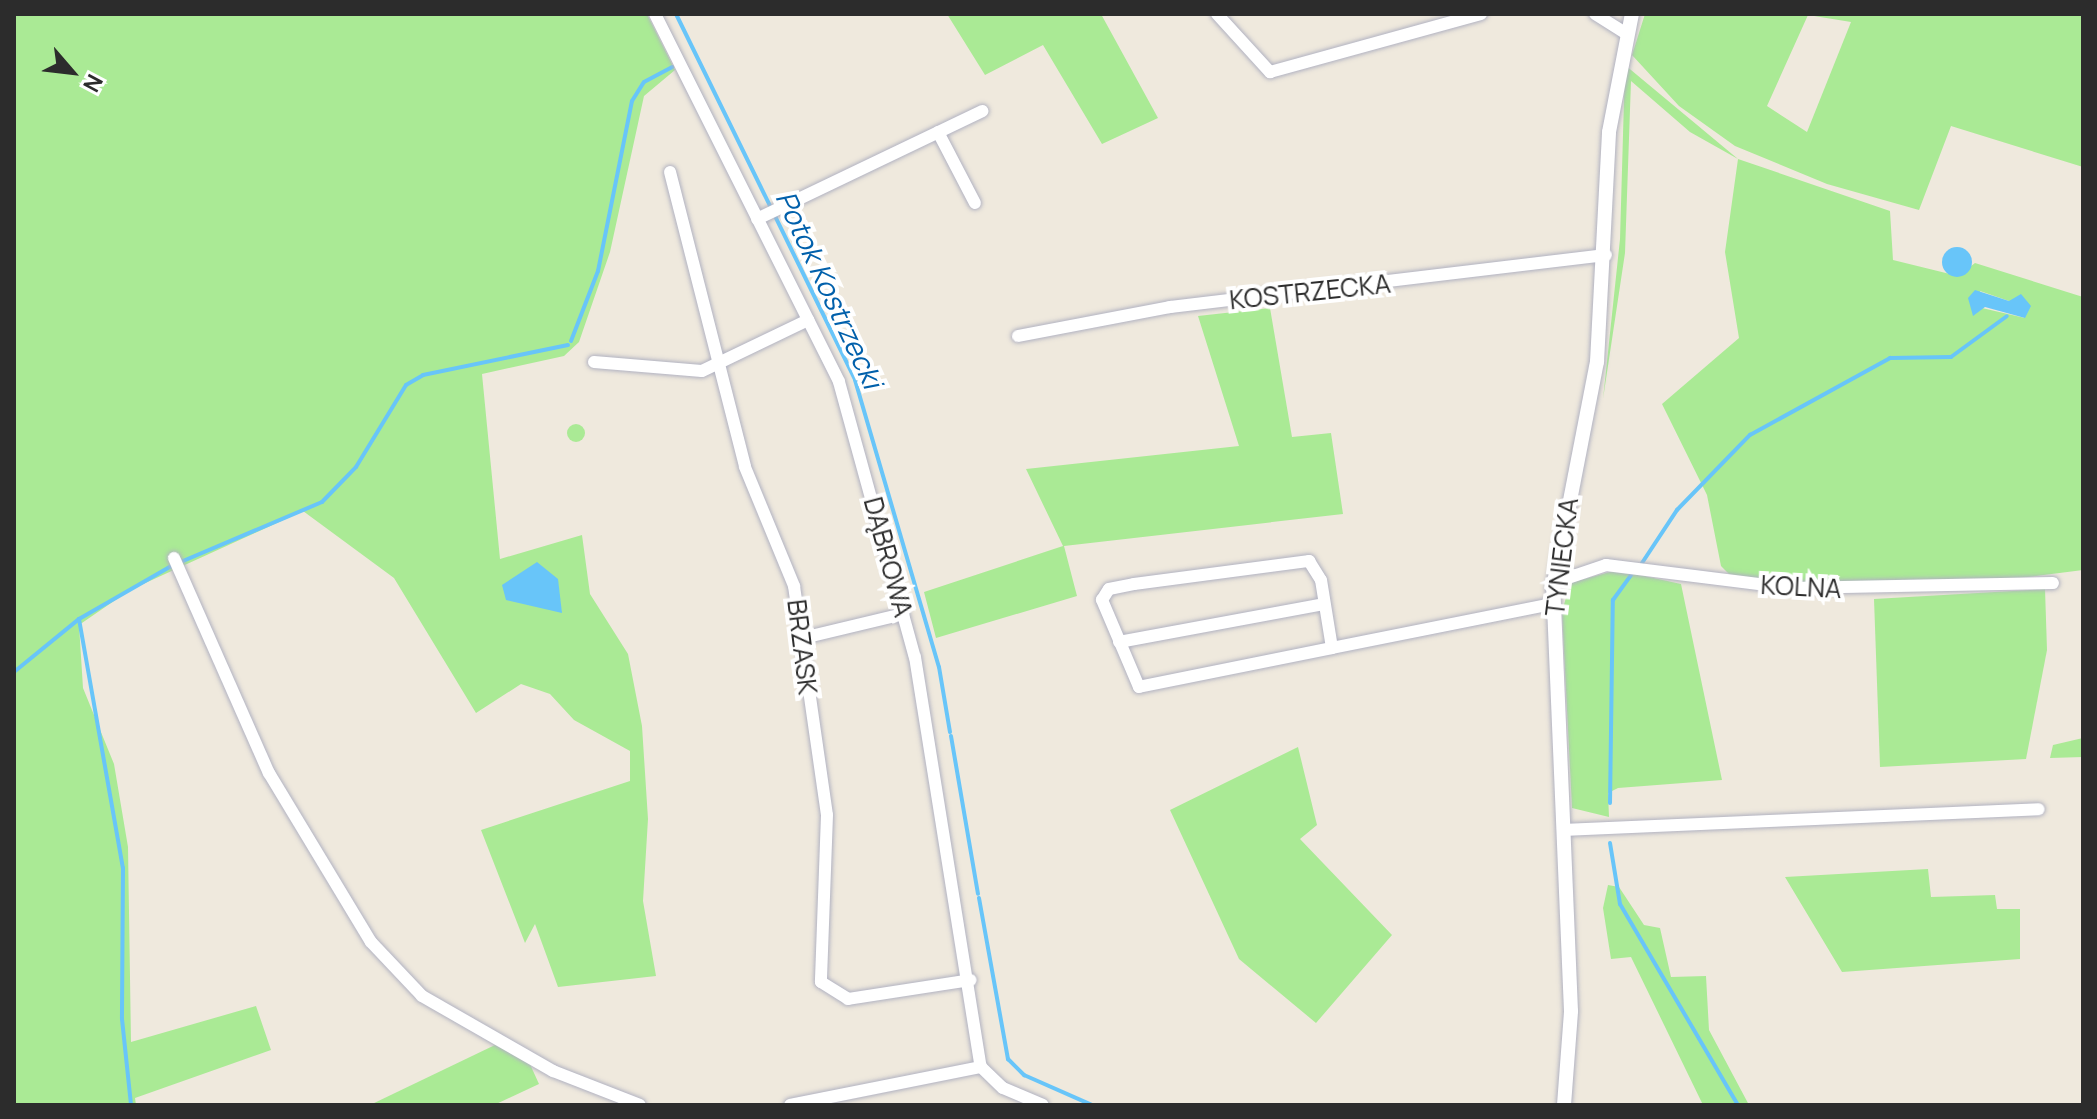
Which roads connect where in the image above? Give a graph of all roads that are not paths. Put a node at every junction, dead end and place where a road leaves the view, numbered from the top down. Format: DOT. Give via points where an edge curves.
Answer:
graph roads {
  1 [pos="655,14"];
  2 [pos="1217,14"];
  3 [pos="1481,14"];
  4 [pos="1595,14"];
  5 [pos="1632,14"];
  6 [pos="1626,33"];
  7 [pos="982,111"];
  8 [pos="938,132"];
  9 [pos="670,172"];
  10 [pos="975,203"];
  11 [pos="768,213"];
  12 [pos="1606,255"];
  13 [pos="808,320"];
  14 [pos="1018,336"];
  15 [pos="594,362"];
  16 [pos="718,367"];
  17 [pos="174,558"];
  18 [pos="1553,583"];
  19 [pos="2053,583"];
  20 [pos="1324,604"];
  21 [pos="1552,604"];
  22 [pos="903,614"];
  23 [pos="803,638"];
  24 [pos="1119,642"];
  25 [pos="1332,648"];
  26 [pos="2039,809"];
  27 [pos="1563,830"];
  28 [pos="971,980"];
  29 [pos="981,1067"];
  30 [pos="640,1105"];
  31 [pos="790,1105"];
  32 [pos="1043,1105"];
  33 [pos="1564,1105"];
  1 -- 11 [label="street, DĄBROWA"];
  2 -- 3 [label="street" via="1270,72"];
  4 -- 6 [label="street"];
  5 -- 6 [label="street, TYNIECKA"];
  6 -- 12 [label="street, TYNIECKA" via="1609,132"];
  7 -- 8 [label="street"];
  8 -- 10 [label="street"];
  8 -- 11 [label="street"];
  9 -- 16 [label="street, BRZASK"];
  11 -- 13 [label="street, DĄBROWA"];
  12 -- 14 [label="street, KOSTRZECKA" via="1091,317"];
  12 -- 18 [label="street, TYNIECKA" via="1597,362"];
  13 -- 16 [label="street"];
  13 -- 22 [label="street, DĄBROWA" via="839,382"];
  15 -- 16 [label="street"];
  16 -- 23 [label="street, BRZASK" via="745,467 791,573"];
  17 -- 30 [label="street" via="269,773 371,942 422,996 553,1071"];
  18 -- 19 [label="street, KOLNA" via="1606,565 1791,588"];
  18 -- 21 [label="street, TYNIECKA"];
  20 -- 24 [label="street"];
  20 -- 24 [label="street" via="1316,565 1309,561 1134,584 1109,589 1102,600"];
  20 -- 25 [label="street"];
  21 -- 25 [label="street"];
  21 -- 27 [label="street, TYNIECKA"];
  22 -- 23 [label="street"];
  22 -- 28 [label="street, DĄBROWA" via="944,800"];
  23 -- 28 [label="street, BRZASK" via="827,815 821,982 848,999"];
  24 -- 25 [label="street" via="1133,684 1147,688"];
  26 -- 27 [label="street"];
  27 -- 33 [label="street, TYNIECKA" via="1571,1011"];
  28 -- 29 [label="street, DĄBROWA"];
  29 -- 31 [label="street"];
  29 -- 32 [label="street" via="1003,1088"];
}
